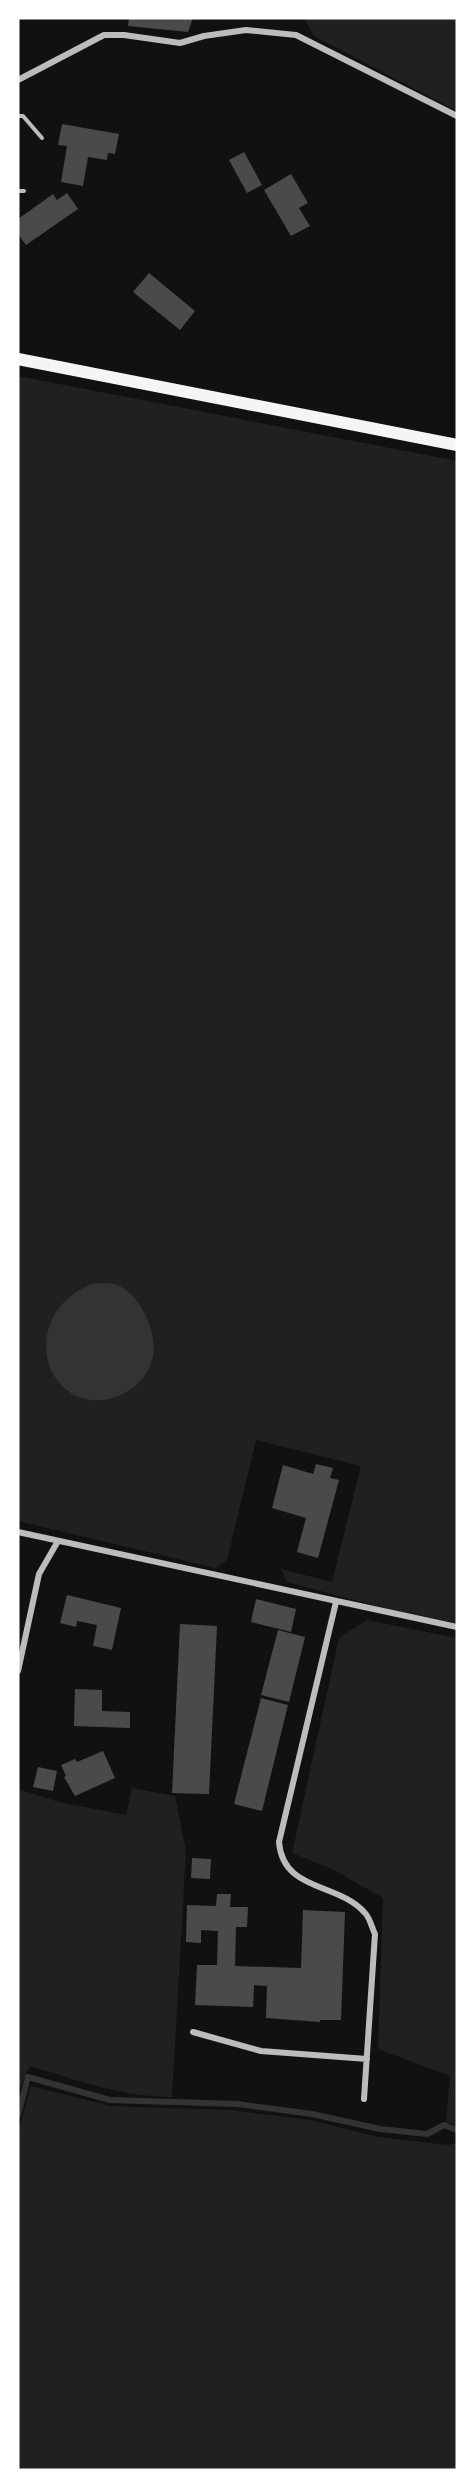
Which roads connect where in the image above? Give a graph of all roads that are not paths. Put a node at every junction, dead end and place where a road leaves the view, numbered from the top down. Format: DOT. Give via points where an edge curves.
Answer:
graph roads {
  1 [pos="18,80"];
  2 [pos="457,116"];
  3 [pos="18,117"];
  4 [pos="42,138"];
  5 [pos="18,191"];
  6 [pos="24,191"];
  7 [pos="18,359"];
  8 [pos="457,446"];
  9 [pos="18,1532"];
  10 [pos="58,1541"];
  11 [pos="336,1602"];
  12 [pos="457,1627"];
  13 [pos="18,1671"];
  14 [pos="193,2032"];
  15 [pos="367,2060"];
  16 [pos="364,2099"];
  1 -- 2 [label="street" via="104,35 180,42 246,30 296,35"];
  3 -- 4 [label="lane" via="23,116"];
  5 -- 6 [label="lane"];
  7 -- 8 [label="main road"];
  9 -- 10 [label="street"];
  10 -- 11 [label="street"];
  10 -- 13 [label="street" via="39,1574"];
  11 -- 12 [label="street"];
  11 -- 15 [label="street" via="279,1842 280,1858 291,1874 366,1913 375,1934"];
  14 -- 15 [label="street" via="261,2051"];
  15 -- 16 [label="street"];
}
